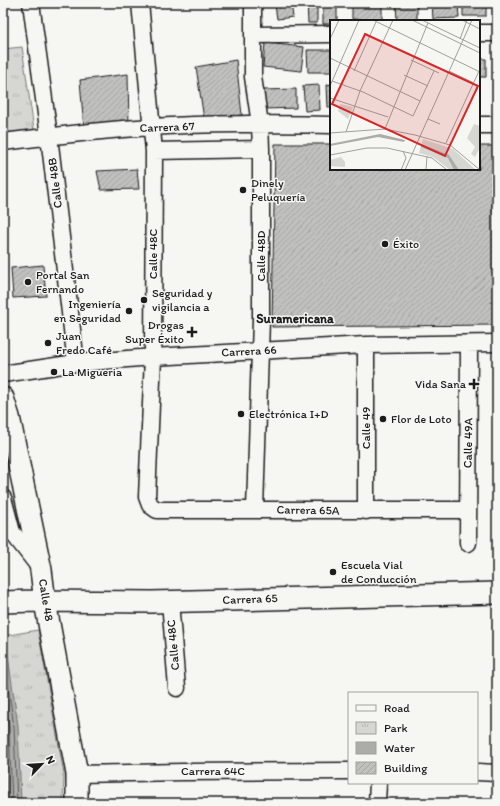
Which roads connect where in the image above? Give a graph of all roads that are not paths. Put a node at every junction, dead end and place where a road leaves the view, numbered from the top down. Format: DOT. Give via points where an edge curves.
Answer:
graph roads {
  1 [pos="31,3"];
  2 [pos="140,3"];
  3 [pos="253,3"];
  4 [pos="480,33"];
  5 [pos="497,33"];
  6 [pos="330,34"];
  7 [pos="253,35"];
  8 [pos="260,124"];
  9 [pos="330,124"];
  10 [pos="480,125"];
  11 [pos="497,125"];
  12 [pos="152,127"];
  13 [pos="49,136"];
  14 [pos="3,142"];
  15 [pos="261,150"];
  16 [pos="154,151"];
  17 [pos="497,343"];
  18 [pos="469,344"];
  19 [pos="366,345"];
  20 [pos="259,350"];
  21 [pos="153,357"];
  22 [pos="76,363"];
  23 [pos="3,374"];
  24 [pos="3,400"];
  25 [pos="3,498"];
  26 [pos="150,505"];
  27 [pos="255,509"];
  28 [pos="468,510"];
  29 [pos="366,511"];
  30 [pos="468,543"];
  31 [pos="41,570"];
  32 [pos="497,593"];
  33 [pos="170,601"];
  34 [pos="3,602"];
  35 [pos="45,602"];
  36 [pos="177,688"];
  37 [pos="348,771"];
  38 [pos="478,772"];
  39 [pos="497,773"];
  40 [pos="77,774"];
  41 [pos="378,784"];
  42 [pos="77,803"];
  43 [pos="377,803"];
  1 -- 13 [label="street, Calle 48B"];
  2 -- 12 [label="street, Calle 48C"];
  3 -- 7 [label="street, Calle 48D"];
  4 -- 5 [label="street"];
  6 -- 7 [label="street"];
  7 -- 8 [label="street, Calle 48D" via="253,77"];
  8 -- 9 [label="street, Carrera 67"];
  8 -- 12 [label="street, Carrera 67"];
  8 -- 15 [label="street, Calle 48D"];
  10 -- 11 [label="street"];
  12 -- 13 [label="street, Carrera 67"];
  12 -- 16 [label="street, Calle 48C"];
  13 -- 14 [label="street, Carrera 67"];
  13 -- 22 [label="street, Calle 48B"];
  15 -- 16 [label="street"];
  15 -- 20 [label="street, Calle 48D" via="267,319"];
  16 -- 21 [label="street, Calle 48C"];
  17 -- 18 [label="street, Carrera 66"];
  18 -- 19 [label="street, Carrera 66"];
  18 -- 28 [label="street, Calle 49A"];
  19 -- 20 [label="street, Carrera 66"];
  19 -- 29 [label="street, Calle 49"];
  20 -- 21 [label="street, Carrera 66"];
  20 -- 27 [label="street, Calle 48D"];
  21 -- 22 [label="street, Carrera 66"];
  21 -- 26 [label="street, Calle 48C" via="147,497"];
  22 -- 23 [label="street, Carrera 66"];
  24 -- 31 [label="main road, Calle 48" via="9,417"];
  25 -- 31 [label="street" via="12,532"];
  26 -- 27 [label="street, Carrera 65A" via="158,510"];
  27 -- 29 [label="street, Carrera 65A"];
  28 -- 29 [label="street, Carrera 65A"];
  28 -- 30 [label="street, Calle 49A"];
  31 -- 35 [label="main road, Calle 48"];
  32 -- 33 [label="main road, Carrera 65"];
  33 -- 35 [label="main road, Carrera 65"];
  33 -- 36 [label="street, Calle 48C"];
  34 -- 35 [label="main road, Carrera 65"];
  35 -- 40 [label="main road, Calle 48"];
  37 -- 40 [label="street, Carrera 64C"];
  38 -- 39 [label="street"];
  40 -- 42 [label="main road, Calle 48"];
  41 -- 43 [label="street"];
}
